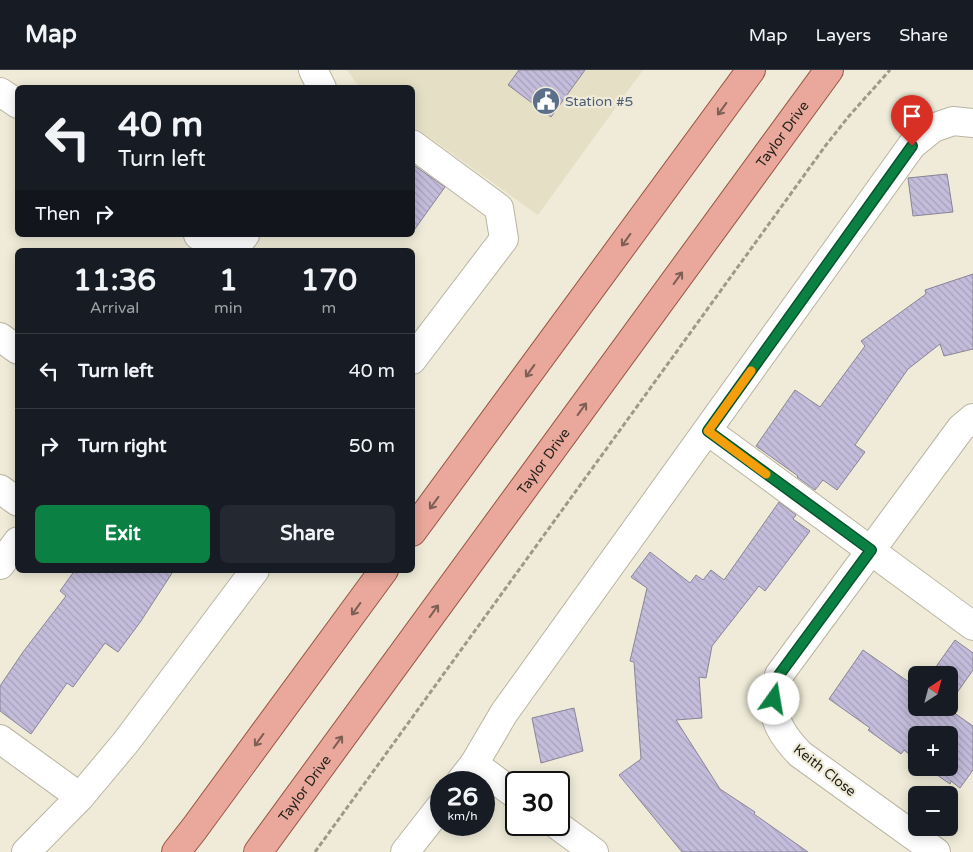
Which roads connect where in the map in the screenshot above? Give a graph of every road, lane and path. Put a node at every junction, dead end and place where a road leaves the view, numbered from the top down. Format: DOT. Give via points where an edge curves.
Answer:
graph roads {
  1 [pos="313,70"];
  2 [pos="751,70"];
  3 [pos="829,70"];
  4 [pos="890,70"];
  5 [pos="320,85"];
  6 [pos="0,92"];
  7 [pos="15,102"];
  8 [pos="973,123"];
  9 [pos="415,146"];
  10 [pos="201,237"];
  11 [pos="244,237"];
  12 [pos="216,248"];
  13 [pos="235,248"];
  14 [pos="0,337"];
  15 [pos="15,348"];
  16 [pos="415,356"];
  17 [pos="973,418"];
  18 [pos="708,431"];
  19 [pos="0,489"];
  20 [pos="15,500"];
  21 [pos="415,528"];
  22 [pos="15,546"];
  23 [pos="871,550"];
  24 [pos="0,565"];
  25 [pos="253,573"];
  26 [pos="382,573"];
  27 [pos="973,626"];
  28 [pos="0,739"];
  29 [pos="468,771"];
  30 [pos="80,797"];
  31 [pos="430,820"];
  32 [pos="570,834"];
  33 [pos="26,852"];
  34 [pos="176,852"];
  35 [pos="258,852"];
  36 [pos="315,852"];
  37 [pos="405,852"];
  38 [pos="594,852"];
  39 [pos="936,852"];
  1 -- 5 [label="street"];
  2 -- 21 [label="main road, one-way"];
  35 -- 3 [label="main road, Taylor Drive, one-way"];
  4 -- 36 [label="path" via="826,146"];
  6 -- 7 [label="street"];
  8 -- 18 [label="street" via="952,121 934,128 912,146"];
  9 -- 16 [label="street" via="500,208 504,238"];
  10 -- 12 [label="street"];
  11 -- 13 [label="street"];
  14 -- 15 [label="street"];
  17 -- 23 [label="street, Keith Close" via="961,428"];
  18 -- 23 [label="street"];
  18 -- 29 [label="street" via="504,713"];
  19 -- 20 [label="street"];
  22 -- 24 [label="street"];
  23 -- 27 [label="street"];
  23 -- 39 [label="street, Keith Close" via="779,675 774,699 775,716 784,738 800,754"];
  25 -- 30 [label="street" via="126,742"];
  26 -- 34 [label="main road, one-way"];
  28 -- 30 [label="street"];
  30 -- 33 [label="street"];
  31 -- 37 [label="street"];
  32 -- 38 [label="street"];
}
